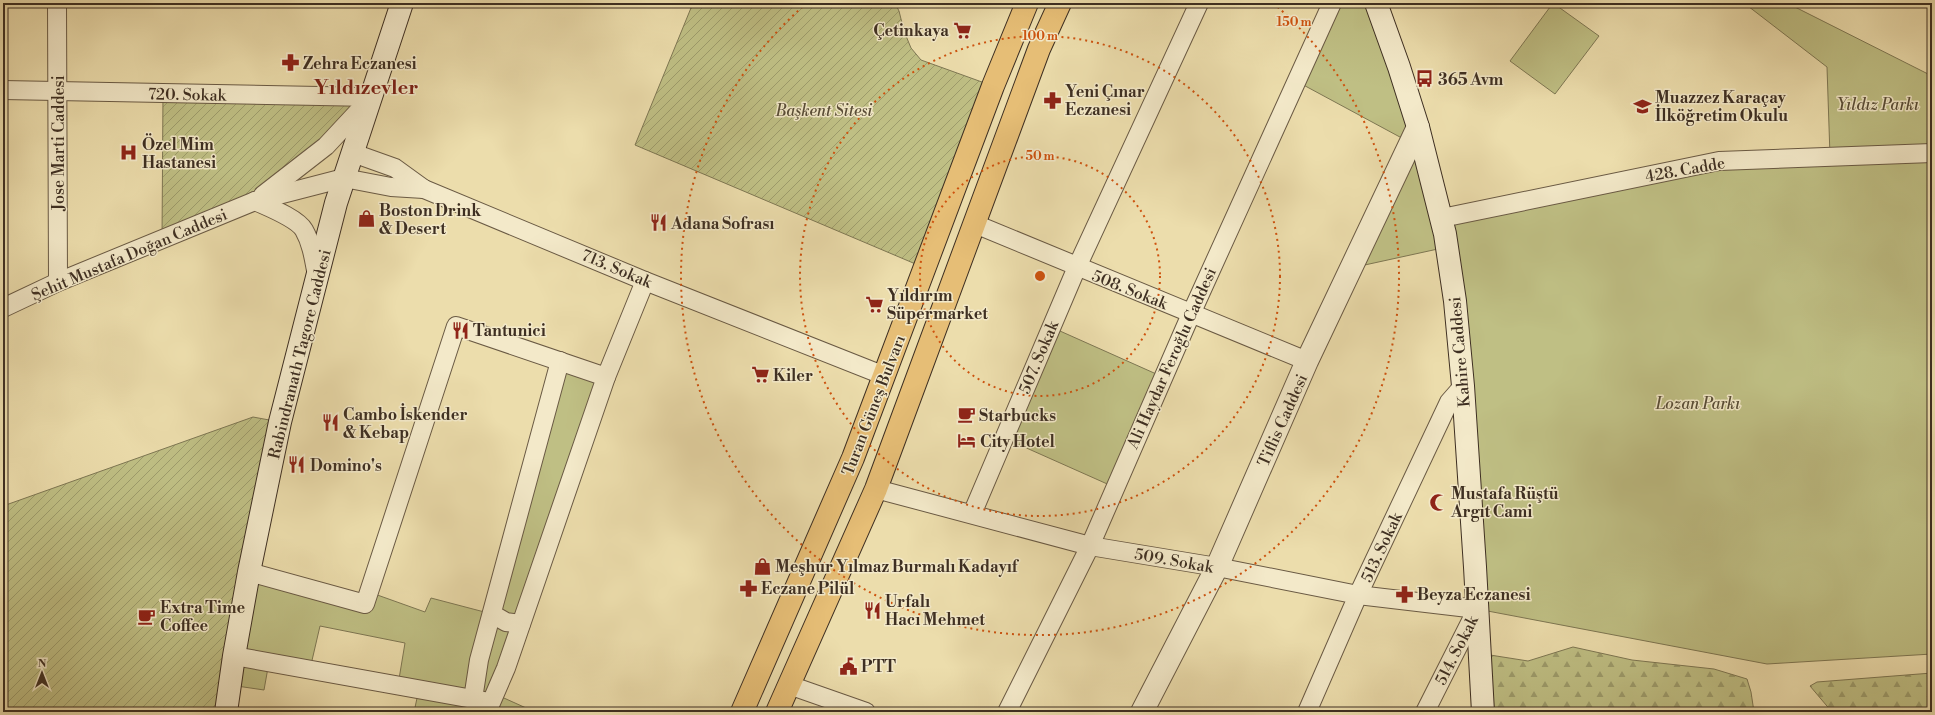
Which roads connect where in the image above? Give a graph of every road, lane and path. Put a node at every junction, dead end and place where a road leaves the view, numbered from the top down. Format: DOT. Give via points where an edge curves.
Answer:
graph roads {
  1 [pos="57,3"];
  2 [pos="402,3"];
  3 [pos="1027,3"];
  4 [pos="1060,3"];
  5 [pos="1199,3"];
  6 [pos="1332,3"];
  7 [pos="1376,3"];
  8 [pos="3,90"];
  9 [pos="58,91"];
  10 [pos="372,97"];
  11 [pos="1418,127"];
  12 [pos="353,153"];
  13 [pos="1932,153"];
  14 [pos="344,178"];
  15 [pos="424,188"];
  16 [pos="256,200"];
  17 [pos="1442,218"];
  18 [pos="975,224"];
  19 [pos="1076,267"];
  20 [pos="317,276"];
  21 [pos="645,281"];
  22 [pos="58,282"];
  23 [pos="3,308"];
  24 [pos="1191,314"];
  25 [pos="560,361"];
  26 [pos="1307,362"];
  27 [pos="885,376"];
  28 [pos="606,377"];
  29 [pos="1463,386"];
  30 [pos="876,489"];
  31 [pos="972,514"];
  32 [pos="1090,546"];
  33 [pos="1217,567"];
  34 [pos="249,572"];
  35 [pos="1358,595"];
  36 [pos="1477,609"];
  37 [pos="492,614"];
  38 [pos="521,624"];
  39 [pos="234,656"];
  40 [pos="789,685"];
  41 [pos="473,699"];
  42 [pos="489,707"];
  43 [pos="226,712"];
  44 [pos="742,712"];
  45 [pos="776,712"];
  46 [pos="866,712"];
  47 [pos="1007,712"];
  48 [pos="1142,712"];
  49 [pos="1307,712"];
  50 [pos="1425,712"];
  51 [pos="1483,712"];
  1 -- 9 [label="street, Jose Marti Caddesi"];
  2 -- 10 [label="main road, Rabindranath Tagore Caddesi"];
  3 -- 27 [label="main road, Turan Güneş Bulvarı" via="993,86"];
  4 -- 18 [label="main road, Turan Güneş Bulvarı" via="1039,49"];
  5 -- 19 [label="street, 507. Sokak"];
  6 -- 24 [label="street, Ali Haydar Feroğlu Caddesi"];
  7 -- 11 [label="main road, Kahire Caddesi"];
  8 -- 9 [label="street, 720. Sokak"];
  9 -- 10 [label="street, 720. Sokak"];
  9 -- 22 [label="street, Jose Marti Caddesi"];
  10 -- 12 [label="main road, Rabindranath Tagore Caddesi"];
  10 -- 16 [label="street" via="326,146"];
  11 -- 17 [label="main road, Kahire Caddesi"];
  11 -- 26 [label="main road, Tiflis Caddesi"];
  12 -- 14 [label="main road, Rabindranath Tagore Caddesi"];
  12 -- 15 [label="street, 713. Sokak" via="395,168"];
  13 -- 17 [label="street, 428. Cadde" via="1719,161"];
  14 -- 15 [label="street" via="391,187"];
  14 -- 16 [label="street"];
  14 -- 20 [label="main road, Rabindranath Tagore Caddesi"];
  15 -- 21 [label="street, 713. Sokak"];
  16 -- 20 [label="street" via="282,213 303,229 311,246"];
  16 -- 22 [label="street, Şehit Mustafa Doğan Caddesi"];
  17 -- 29 [label="main road, Kahire Caddesi" via="1455,301"];
  18 -- 19 [label="street, 508. Sokak"];
  18 -- 30 [label="main road, Turan Güneş Bulvarı"];
  19 -- 24 [label="street, 508. Sokak"];
  19 -- 31 [label="street, 507. Sokak"];
  20 -- 34 [label="main road, Rabindranath Tagore Caddesi" via="280,422"];
  21 -- 27 [label="street, 713. Sokak"];
  21 -- 28 [label="street"];
  22 -- 23 [label="street, Şehit Mustafa Doğan Caddesi"];
  24 -- 26 [label="street, 508. Sokak"];
  24 -- 32 [label="street, Ali Haydar Feroğlu Caddesi"];
  25 -- 28 [label="street"];
  25 -- 34 [label="street" via="456,326 365,604"];
  25 -- 37 [label="street"];
  26 -- 33 [label="main road, Tiflis Caddesi"];
  27 -- 44 [label="main road, Turan Güneş Bulvarı" via="853,458"];
  28 -- 38 [label="street"];
  29 -- 35 [label="street, 513. Sokak" via="1449,402"];
  29 -- 36 [label="main road, Kahire Caddesi"];
  30 -- 31 [label="street, 509. Sokak"];
  30 -- 40 [label="main road, Turan Güneş Bulvarı"];
  31 -- 32 [label="street, 509. Sokak"];
  32 -- 33 [label="street, 509. Sokak"];
  32 -- 47 [label="street, Ali Haydar Feroğlu Caddesi"];
  33 -- 35 [label="street, 509. Sokak"];
  33 -- 48 [label="main road, Tiflis Caddesi"];
  34 -- 39 [label="main road, Rabindranath Tagore Caddesi"];
  35 -- 36 [label="street, 509. Sokak"];
  35 -- 49 [label="street, 513. Sokak"];
  36 -- 50 [label="street, 514. Sokak"];
  36 -- 51 [label="main road, Kahire Caddesi"];
  37 -- 38 [label="street" via="506,622"];
  37 -- 41 [label="street" via="479,660"];
  38 -- 42 [label="street"];
  39 -- 41 [label="street"];
  39 -- 43 [label="main road, Rabindranath Tagore Caddesi"];
  40 -- 45 [label="main road, Turan Güneş Bulvarı"];
  40 -- 46 [label="street"];
  41 -- 42 [label="street"];
}
